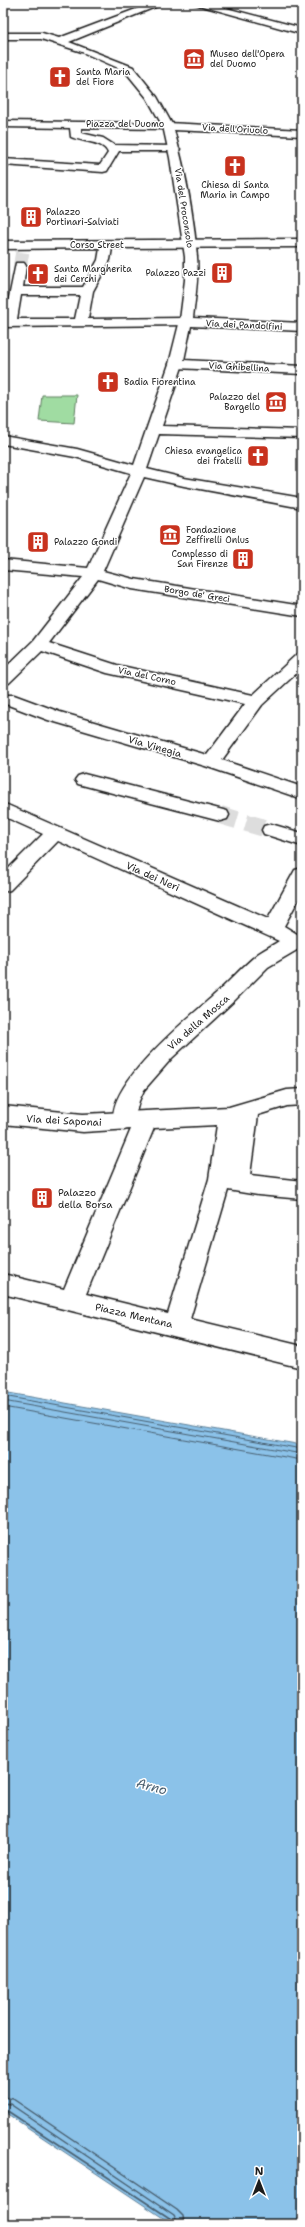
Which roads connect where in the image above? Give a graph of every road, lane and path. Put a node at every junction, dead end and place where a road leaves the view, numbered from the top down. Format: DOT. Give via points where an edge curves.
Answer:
graph roads {
  1 [pos="160,3"];
  2 [pos="196,3"];
  3 [pos="302,31"];
  4 [pos="3,36"];
  5 [pos="60,42"];
  6 [pos="3,124"];
  7 [pos="168,126"];
  8 [pos="75,130"];
  9 [pos="302,133"];
  10 [pos="66,145"];
  11 [pos="174,149"];
  12 [pos="114,150"];
  13 [pos="3,162"];
  14 [pos="190,244"];
  15 [pos="302,244"];
  16 [pos="106,245"];
  17 [pos="3,246"];
  18 [pos="20,266"];
  19 [pos="87,290"];
  20 [pos="15,291"];
  21 [pos="185,322"];
  22 [pos="7,323"];
  23 [pos="80,323"];
  24 [pos="302,327"];
  25 [pos="176,364"];
  26 [pos="302,370"];
  27 [pos="153,430"];
  28 [pos="302,434"];
  29 [pos="3,440"];
  30 [pos="139,471"];
  31 [pos="302,503"];
  32 [pos="3,565"];
  33 [pos="94,573"];
  34 [pos="302,611"];
  35 [pos="39,646"];
  36 [pos="302,659"];
  37 [pos="3,679"];
  38 [pos="8,699"];
  39 [pos="256,701"];
  40 [pos="211,762"];
  41 [pos="84,780"];
  42 [pos="302,793"];
  43 [pos="3,809"];
  44 [pos="220,815"];
  45 [pos="271,830"];
  46 [pos="56,832"];
  47 [pos="302,840"];
  48 [pos="302,875"];
  49 [pos="3,885"];
  50 [pos="273,929"];
  51 [pos="298,941"];
  52 [pos="302,1097"];
  53 [pos="246,1110"];
  54 [pos="3,1115"];
  55 [pos="135,1121"];
  56 [pos="229,1181"];
  57 [pos="302,1190"];
  58 [pos="3,1284"];
  59 [pos="71,1300"];
  60 [pos="176,1326"];
  61 [pos="302,1357"];
  1 -- 5 [label="street"];
  2 -- 3 [label="street"];
  4 -- 5 [label="street, Piazza del Duomo" via="42,36"];
  5 -- 7 [label="street, Piazza del Duomo" via="129,69 152,97"];
  6 -- 8 [label="street, Piazza del Duomo"];
  7 -- 8 [label="street, Piazza del Duomo"];
  7 -- 9 [label="street, Via dell'Oriuolo"];
  7 -- 11 [label="street, Via del Proconsolo"];
  8 -- 10 [label="street"];
  8 -- 12 [label="street" via="99,140"];
  11 -- 12 [label="street"];
  11 -- 14 [label="street, Via del Proconsolo"];
  12 -- 13 [label="street" via="103,169 53,159"];
  14 -- 15 [label="street, Corso Street"];
  14 -- 16 [label="street, Corso Street"];
  14 -- 21 [label="street, Via del Proconsolo" via="191,280"];
  16 -- 17 [label="street, Corso Street"];
  16 -- 19 [label="street" via="104,260"];
  18 -- 20 [label="street"];
  19 -- 20 [label="street"];
  19 -- 23 [label="street"];
  20 -- 22 [label="street"];
  21 -- 23 [label="street, Via dei Pandolfini"];
  21 -- 24 [label="street, Via dei Pandolfini"];
  21 -- 25 [label="street, Via del Proconsolo"];
  22 -- 23 [label="street, Via dei Pandolfini"];
  25 -- 26 [label="street, Via Ghibellina"];
  25 -- 27 [label="street, Via del Proconsolo"];
  27 -- 28 [label="street"];
  27 -- 30 [label="street, Via del Proconsolo"];
  29 -- 30 [label="street" via="76,453"];
  30 -- 31 [label="street" via="184,482"];
  30 -- 33 [label="street, Via del Proconsolo"];
  32 -- 33 [label="street, Borgo de' Greci"];
  33 -- 34 [label="street, Borgo de' Greci" via="132,584"];
  33 -- 35 [label="street, Via del Proconsolo"];
  35 -- 37 [label="street, Via del Proconsolo"];
  35 -- 39 [label="street, Via del Corno" via="113,669"];
  36 -- 39 [label="street"];
  38 -- 40 [label="street, Via Vinegia" via="54,716"];
  39 -- 40 [label="street"];
  40 -- 42 [label="street, Via Vinegia"];
  41 -- 44 [label="street"];
  43 -- 46 [label="street, Via dei Neri"];
  45 -- 47 [label="street"];
  46 -- 49 [label="street"];
  46 -- 50 [label="street, Via dei Neri"];
  48 -- 50 [label="street"];
  50 -- 51 [label="street, Via dei Neri"];
  51 -- 55 [label="street, Via della Mosca" via="261,962 164,1052 136,1085 128,1101"];
  52 -- 53 [label="street" via="287,1098"];
  53 -- 55 [label="street"];
  53 -- 56 [label="street, Piazza Mentana"];
  54 -- 55 [label="street, Via dei Saponai" via="82,1123"];
  55 -- 59 [label="street"];
  56 -- 57 [label="street"];
  56 -- 60 [label="street, Piazza Mentana"];
  58 -- 59 [label="street, Piazza Mentana"];
  59 -- 60 [label="street, Piazza Mentana"];
  60 -- 61 [label="street"];
}
